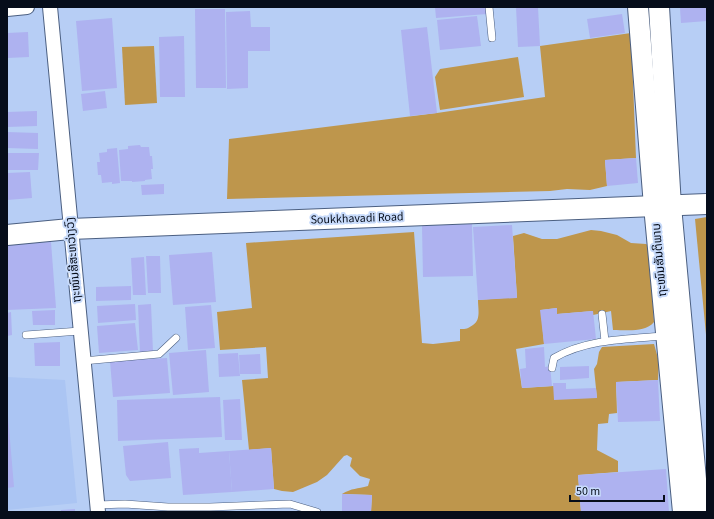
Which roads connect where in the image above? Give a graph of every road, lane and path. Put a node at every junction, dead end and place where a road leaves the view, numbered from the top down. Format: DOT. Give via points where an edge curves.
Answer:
graph roads {
  1 [pos="27,7"];
  2 [pos="50,7"];
  3 [pos="489,7"];
  4 [pos="638,7"];
  5 [pos="659,7"];
  6 [pos="7,9"];
  7 [pos="492,38"];
  8 [pos="707,204"];
  9 [pos="662,206"];
  10 [pos="70,229"];
  11 [pos="7,235"];
  12 [pos="602,314"];
  13 [pos="80,331"];
  14 [pos="26,335"];
  15 [pos="666,336"];
  16 [pos="176,338"];
  17 [pos="605,342"];
  18 [pos="83,361"];
  19 [pos="552,368"];
  20 [pos="97,508"];
  21 [pos="317,512"];
  22 [pos="683,512"];
  23 [pos="699,512"];
  1 -- 6 [label="street"];
  2 -- 10 [label="street, ຖະໜົນສີສະຫວ່າງວົງ"];
  3 -- 7 [label="lane"];
  4 -- 9 [label="street, ຖະໜົນສັນຕິພາບ"];
  5 -- 9 [label="street, ຖະໜົນສັນຕິພາບ"];
  8 -- 9 [label="street, Soukkhavadi Road"];
  9 -- 10 [label="street, Soukkhavadi Road"];
  9 -- 15 [label="street, ຖະໜົນສັນຕິພາບ"];
  9 -- 23 [label="street, ຖະໜົນສັນຕິພາບ" via="698,466"];
  10 -- 11 [label="street, Soukkhavadi Road"];
  10 -- 13 [label="street, ຖະໜົນສີສະຫວ່າງວົງ"];
  12 -- 17 [label="lane"];
  13 -- 14 [label="lane"];
  13 -- 18 [label="street, ຖະໜົນສີສະຫວ່າງວົງ"];
  15 -- 17 [label="lane"];
  15 -- 22 [label="street, ຖະໜົນສັນຕິພາບ"];
  16 -- 18 [label="lane" via="159,354"];
  17 -- 19 [label="lane" via="563,353 554,358"];
  18 -- 20 [label="street, ຖະໜົນສີສະຫວ່າງວົງ"];
  20 -- 21 [label="lane" via="125,504 168,507 290,504"];
}
